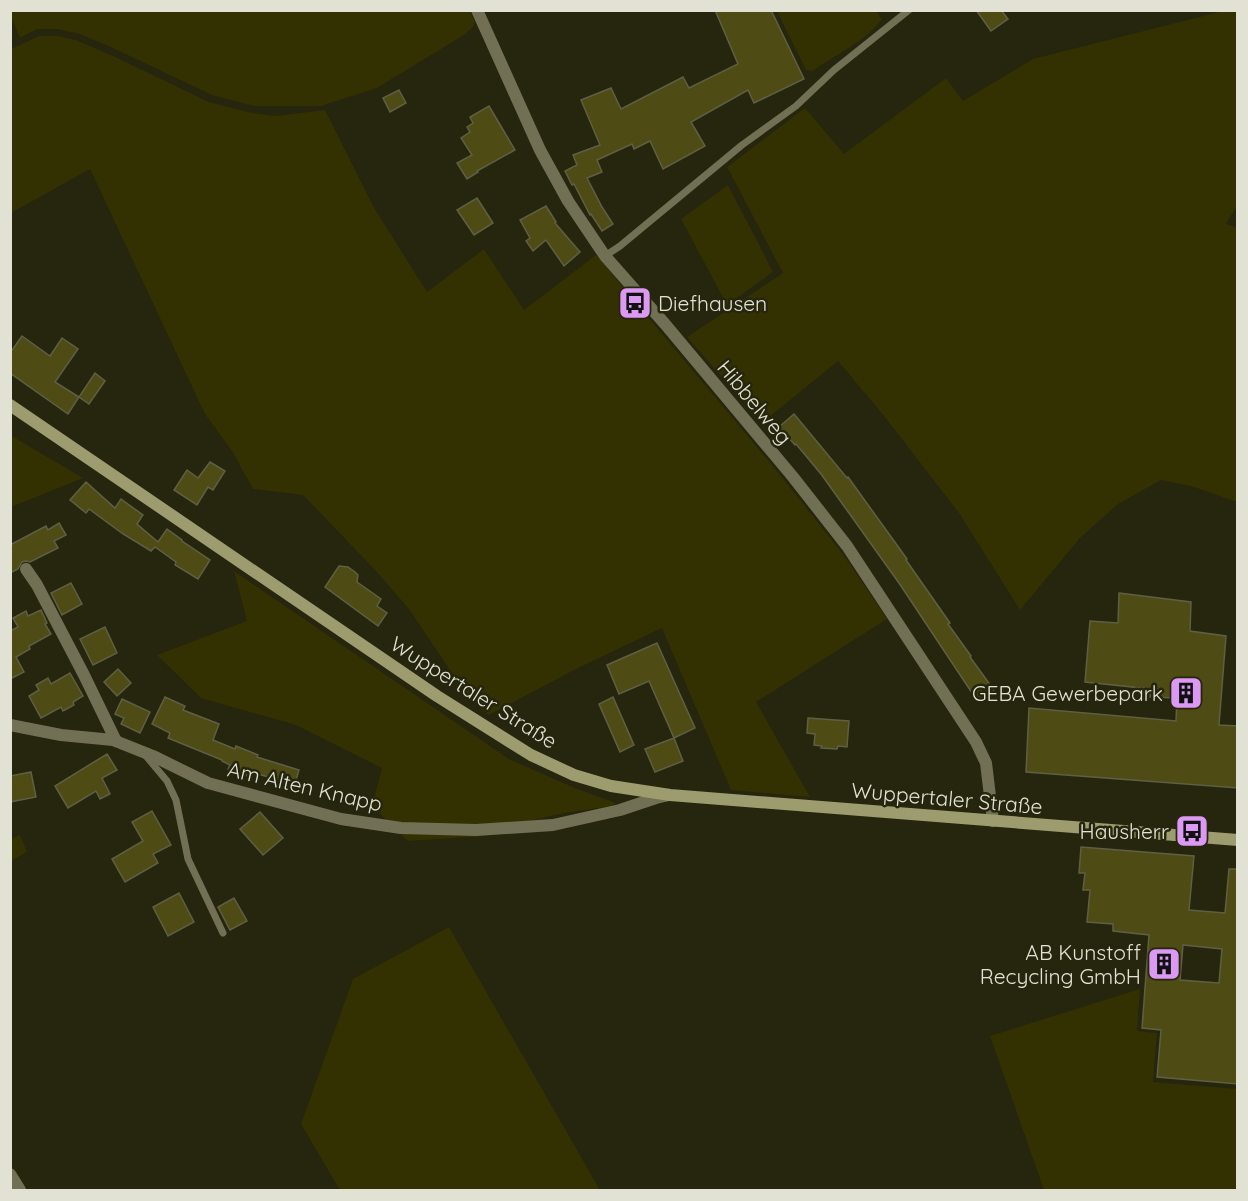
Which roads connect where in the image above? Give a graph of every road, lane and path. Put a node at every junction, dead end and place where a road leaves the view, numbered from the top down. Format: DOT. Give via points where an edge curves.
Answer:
graph roads {
  1 [pos="477,10"];
  2 [pos="904,12"];
  3 [pos="605,256"];
  4 [pos="10,405"];
  5 [pos="26,569"];
  6 [pos="10,725"];
  7 [pos="116,741"];
  8 [pos="143,752"];
  9 [pos="670,795"];
  10 [pos="993,821"];
  11 [pos="1238,840"];
  12 [pos="223,933"];
  13 [pos="10,1174"];
  14 [pos="20,1191"];
  1 -- 3 [label="street, Hibbelweg" via="551,171"];
  2 -- 3 [label="lane" via="796,106"];
  3 -- 10 [label="street, Hibbelweg" via="847,546 984,755"];
  4 -- 9 [label="main road, Wuppertaler Straße" via="437,696 531,755 574,775 611,786"];
  5 -- 7 [label="street"];
  6 -- 7 [label="street, Am Alten Knapp"];
  7 -- 8 [label="street, Am Alten Knapp"];
  8 -- 9 [label="street, Am Alten Knapp" via="208,783 341,819 401,828 476,830 553,825"];
  8 -- 12 [label="lane" via="167,781 176,800 188,859"];
  9 -- 10 [label="main road, Wuppertaler Straße"];
  10 -- 11 [label="main road, Wuppertaler Straße"];
  13 -- 14 [label="street"];
}
